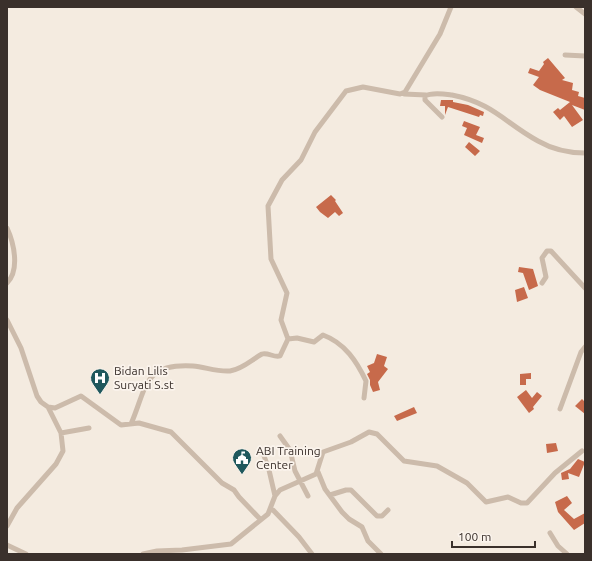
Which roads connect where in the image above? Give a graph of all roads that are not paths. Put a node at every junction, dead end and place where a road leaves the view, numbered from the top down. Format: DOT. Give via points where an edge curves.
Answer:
graph roads {
  1 [pos="451,7"];
  2 [pos="576,7"];
  3 [pos="585,14"];
  4 [pos="565,54"];
  5 [pos="585,56"];
  6 [pos="404,94"];
  7 [pos="426,95"];
  8 [pos="442,117"];
  9 [pos="585,153"];
  10 [pos="7,228"];
  11 [pos="7,283"];
  12 [pos="542,283"];
  13 [pos="585,288"];
  14 [pos="7,320"];
  15 [pos="288,339"];
  16 [pos="585,347"];
  17 [pos="364,398"];
  18 [pos="48,407"];
  19 [pos="560,409"];
  20 [pos="131,424"];
  21 [pos="89,428"];
  22 [pos="61,433"];
  23 [pos="280,436"];
  24 [pos="582,451"];
  25 [pos="263,453"];
  26 [pos="318,472"];
  27 [pos="301,481"];
  28 [pos="330,495"];
  29 [pos="275,496"];
  30 [pos="308,496"];
  31 [pos="270,510"];
  32 [pos="388,510"];
  33 [pos="260,519"];
  34 [pos="7,526"];
  35 [pos="550,533"];
  36 [pos="7,545"];
  37 [pos="24,554"];
  38 [pos="143,554"];
  39 [pos="312,554"];
  40 [pos="381,554"];
  41 [pos="567,554"];
  1 -- 6 [label="street" via="440,34"];
  2 -- 3 [label="street"];
  4 -- 5 [label="street"];
  6 -- 7 [label="street"];
  6 -- 15 [label="street" via="363,87 346,91 315,132 301,160 282,180 268,206 271,259 286,292 282,320"];
  7 -- 8 [label="street" via="425,100"];
  7 -- 9 [label="street" via="446,94 467,98 486,106 537,141 565,151"];
  10 -- 11 [label="street" via="13,245 14,264 12,278"];
  12 -- 13 [label="street" via="546,277 542,258 550,251"];
  14 -- 18 [label="street" via="23,353 37,396"];
  15 -- 17 [label="street" via="297,338 314,342 323,335 345,349 366,381"];
  15 -- 20 [label="street" via="280,356 266,353 247,365 231,370 195,366 162,369 156,372 148,381"];
  16 -- 19 [label="street"];
  18 -- 20 [label="street" via="58,407 81,396 120,424"];
  18 -- 22 [label="street"];
  20 -- 33 [label="street" via="139,423 171,432 222,483 234,490"];
  21 -- 22 [label="street"];
  22 -- 34 [label="street" via="61,455 17,508"];
  23 -- 27 [label="street" via="290,450 294,468"];
  24 -- 26 [label="street" via="525,503 508,498 486,502 466,483 437,466 404,461 377,434 371,432 323,452"];
  25 -- 29 [label="street"];
  26 -- 27 [label="street"];
  26 -- 28 [label="street"];
  27 -- 29 [label="street" via="283,488"];
  27 -- 30 [label="street"];
  28 -- 32 [label="street" via="351,490 377,516 382,516"];
  28 -- 40 [label="street" via="346,517 362,527 368,541"];
  29 -- 31 [label="street"];
  31 -- 33 [label="street"];
  31 -- 39 [label="street" via="283,519"];
  33 -- 38 [label="street" via="231,544"];
  35 -- 41 [label="street"];
  36 -- 37 [label="street"];
}
